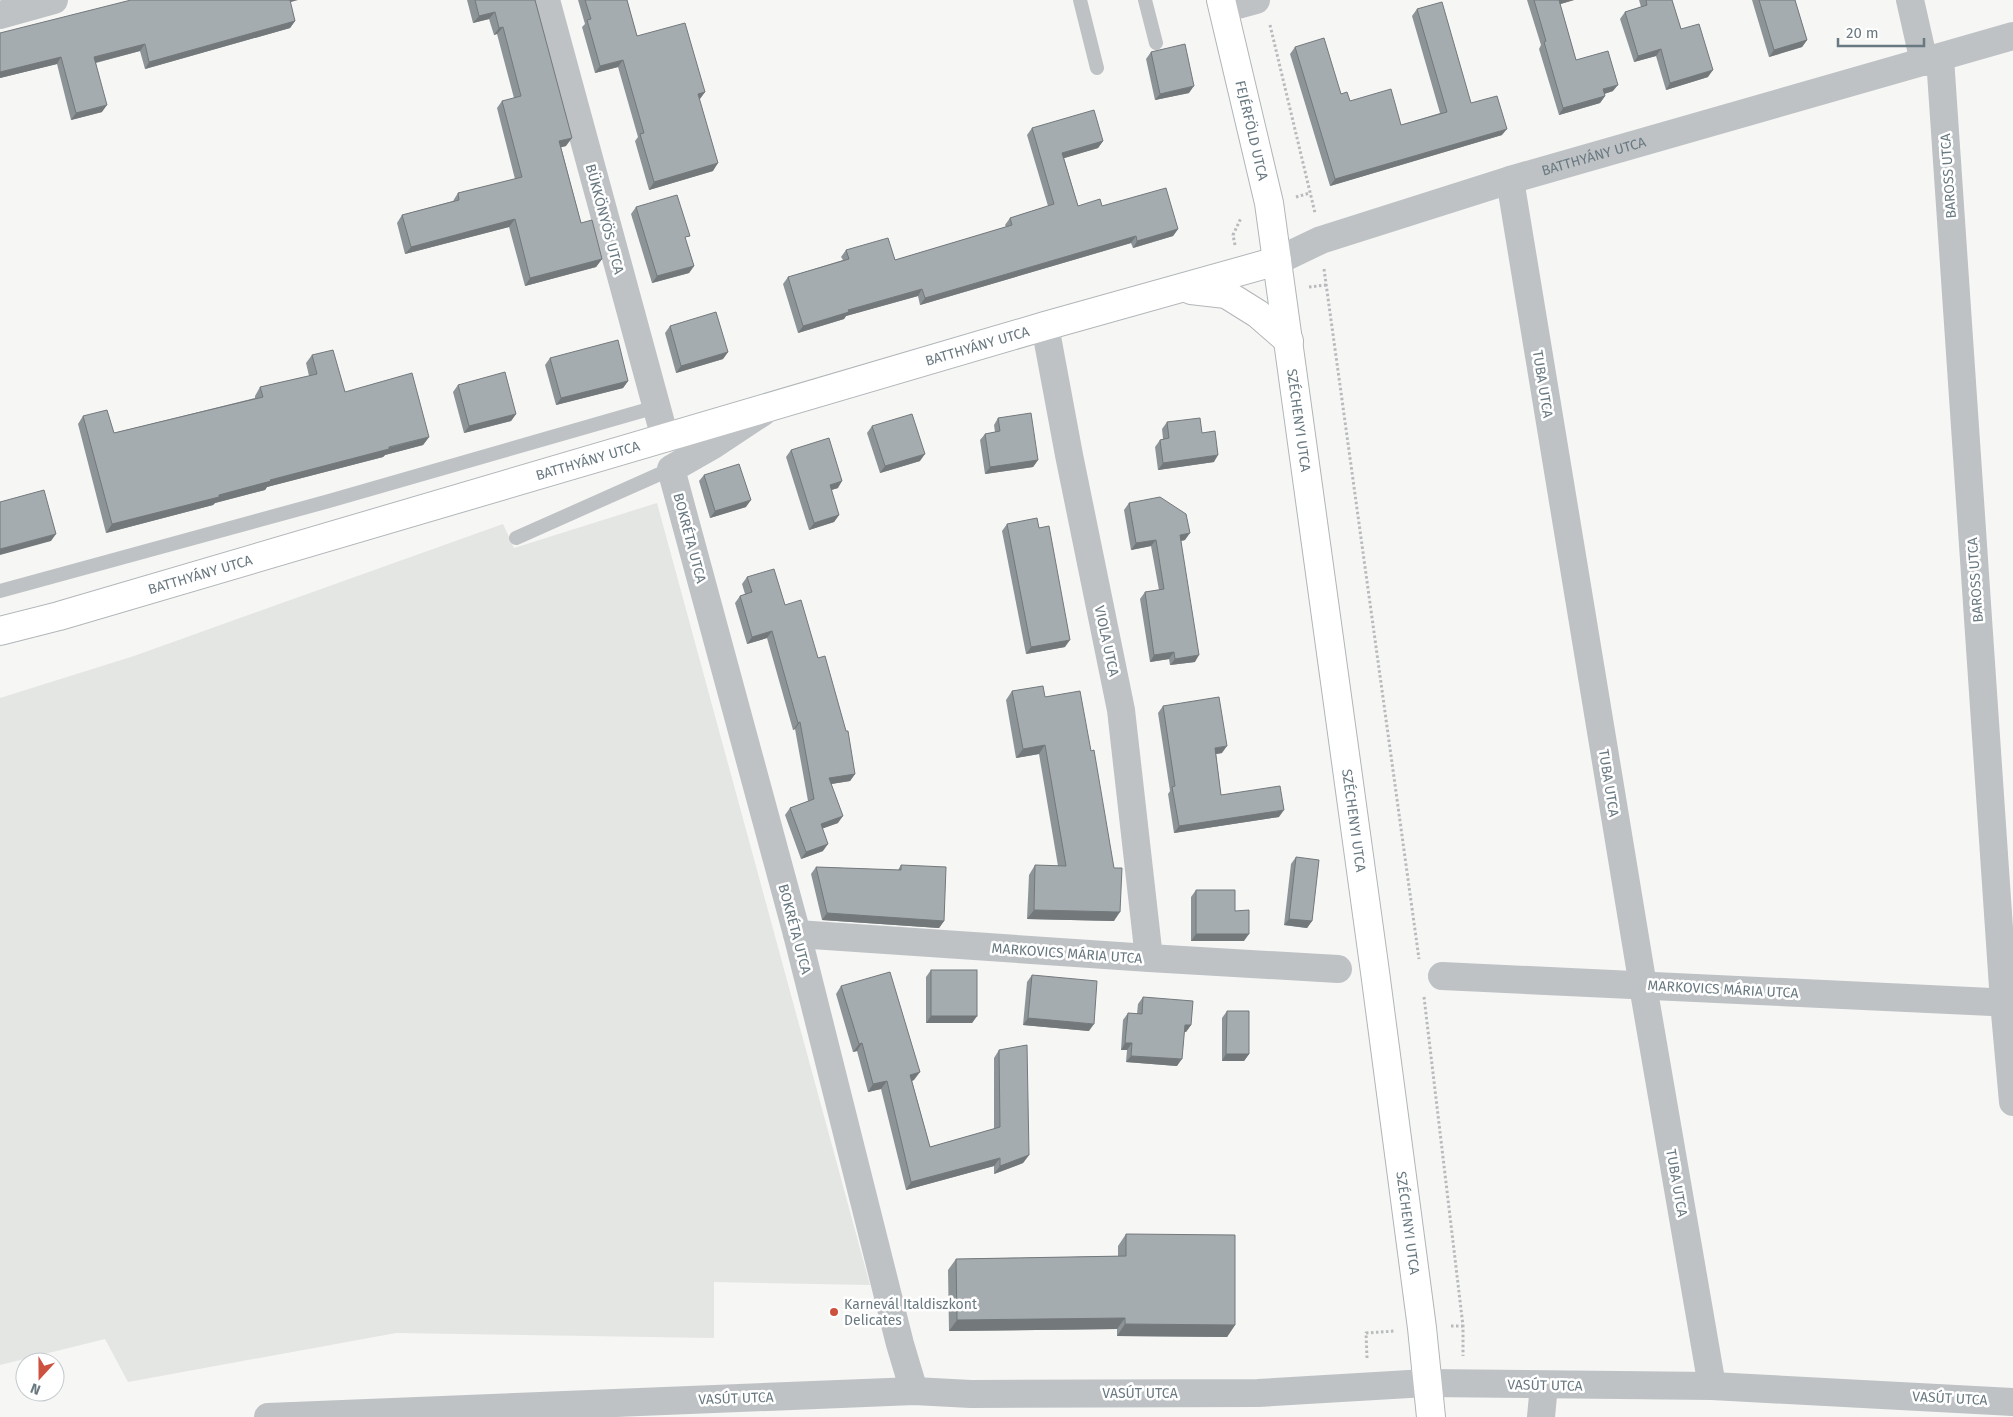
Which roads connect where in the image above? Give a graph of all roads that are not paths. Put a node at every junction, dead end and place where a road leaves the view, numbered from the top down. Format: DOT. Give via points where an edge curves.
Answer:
graph roads {
  1 [pos="54,0"];
  2 [pos="546,0"];
  3 [pos="1080,0"];
  4 [pos="1145,0"];
  5 [pos="1910,0"];
  6 [pos="1222,4"];
  7 [pos="1262,10"];
  8 [pos="0,15"];
  9 [pos="2013,36"];
  10 [pos="1156,43"];
  11 [pos="1932,60"];
  12 [pos="1097,68"];
  13 [pos="1510,180"];
  14 [pos="1277,261"];
  15 [pos="1177,289"];
  16 [pos="1045,326"];
  17 [pos="1289,341"];
  18 [pos="656,407"];
  19 [pos="769,408"];
  20 [pos="664,438"];
  21 [pos="671,469"];
  22 [pos="516,538"];
  23 [pos="0,591"];
  24 [pos="0,631"];
  25 [pos="797,934"];
  26 [pos="1148,958"];
  27 [pos="1338,969"];
  28 [pos="1428,978"];
  29 [pos="1643,986"];
  30 [pos="2008,1002"];
  31 [pos="2013,1102"];
  32 [pos="1426,1383"];
  33 [pos="1544,1385"];
  34 [pos="1712,1386"];
  35 [pos="914,1391"];
  36 [pos="2013,1402"];
  37 [pos="971,1406"];
  38 [pos="334,1415"];
  39 [pos="268,1417"];
  40 [pos="1431,1417"];
  41 [pos="1541,1417"];
  1 -- 8 [label="street"];
  2 -- 18 [label="street, BÜKKÖNYÖS UTCA"];
  3 -- 12 [label="lane"];
  4 -- 10 [label="lane"];
  5 -- 11 [label="street, BAROSS UTCA"];
  6 -- 7 [label="street"];
  6 -- 14 [label="main road, FEJÉRFÖLD UTCA" via="1269,203"];
  9 -- 11 [label="street, BATTHYÁNY UTCA"];
  11 -- 13 [label="street, BATTHYÁNY UTCA"];
  11 -- 30 [label="street, BAROSS UTCA"];
  13 -- 14 [label="street, BATTHYÁNY UTCA" via="1321,240"];
  13 -- 29 [label="street, TUBA UTCA"];
  14 -- 15 [label="main road, BATTHYÁNY UTCA"];
  14 -- 17 [label="main road, SZÉCHENYI UTCA"];
  15 -- 16 [label="main road, BATTHYÁNY UTCA"];
  15 -- 17 [label="main road, BATTHYÁNY UTCA" via="1226,294 1258,314"];
  16 -- 19 [label="main road, BATTHYÁNY UTCA"];
  16 -- 26 [label="street, VIOLA UTCA" via="1121,710"];
  17 -- 32 [label="main road, SZÉCHENYI UTCA" via="1422,1328"];
  18 -- 20 [label="street, BÜKKÖNYÖS UTCA"];
  18 -- 23 [label="lane"];
  19 -- 20 [label="main road, BATTHYÁNY UTCA"];
  19 -- 21 [label="street"];
  20 -- 24 [label="main road, BATTHYÁNY UTCA"];
  21 -- 22 [label="lane"];
  21 -- 25 [label="street, BOKRÉTA UTCA"];
  25 -- 26 [label="street, MARKOVICS MÁRIA UTCA"];
  25 -- 35 [label="street, BOKRÉTA UTCA"];
  26 -- 27 [label="street, MARKOVICS MÁRIA UTCA"];
  28 -- 29 [label="street, MARKOVICS MÁRIA UTCA"];
  29 -- 30 [label="street, MARKOVICS MÁRIA UTCA"];
  29 -- 34 [label="street, TUBA UTCA"];
  30 -- 31 [label="street, BAROSS UTCA"];
  32 -- 33 [label="street, VASÚT UTCA"];
  32 -- 37 [label="street, VASÚT UTCA"];
  32 -- 40 [label="main road, SZÉCHENYI UTCA"];
  33 -- 34 [label="street, VASÚT UTCA"];
  33 -- 41 [label="street"];
  34 -- 36 [label="street, VASÚT UTCA"];
  35 -- 37 [label="street, VASÚT UTCA"];
  35 -- 38 [label="street, VASÚT UTCA"];
  38 -- 39 [label="street, VASÚT UTCA"];
}
